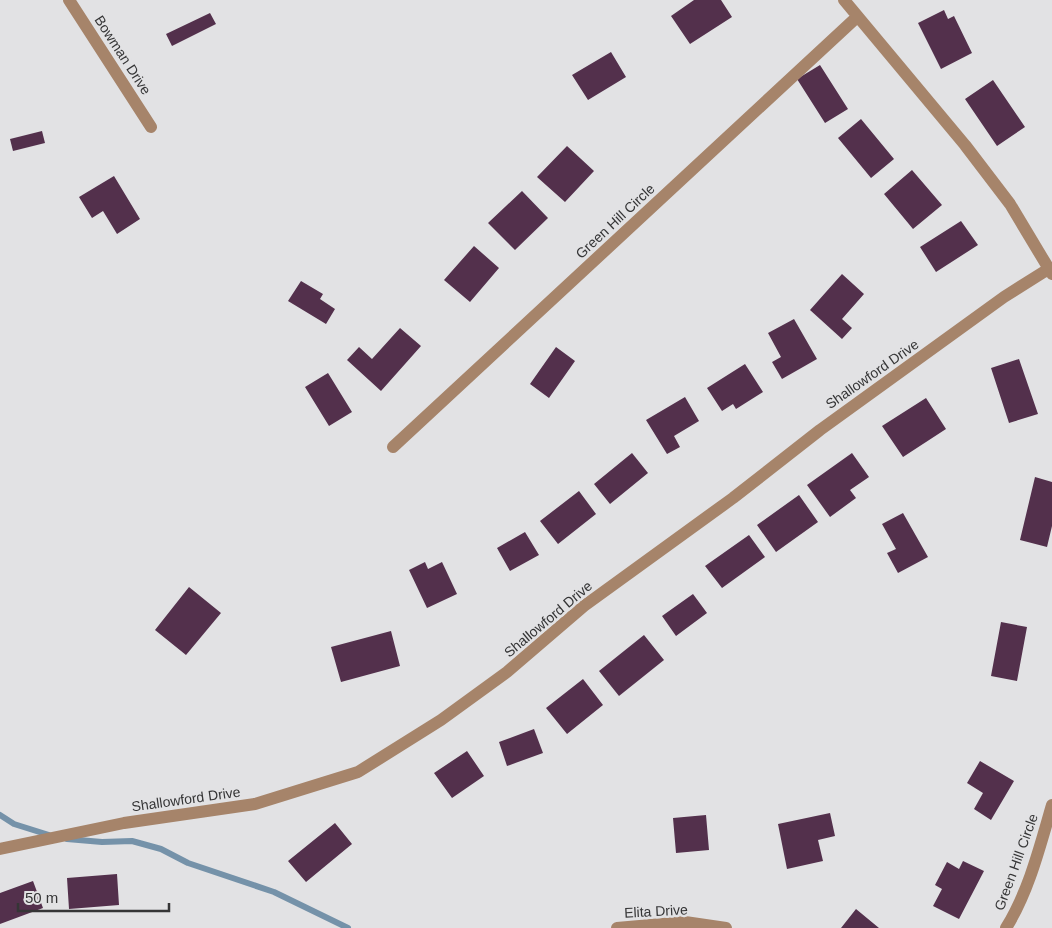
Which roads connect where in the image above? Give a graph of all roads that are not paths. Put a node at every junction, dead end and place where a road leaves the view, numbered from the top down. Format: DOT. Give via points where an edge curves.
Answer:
graph roads {
  1 [pos="70,0"];
  2 [pos="844,0"];
  3 [pos="856,17"];
  4 [pos="150,127"];
  5 [pos="1051,271"];
  6 [pos="393,447"];
  7 [pos="1052,805"];
  8 [pos="0,850"];
  9 [pos="618,928"];
  10 [pos="726,928"];
  11 [pos="1006,928"];
  1 -- 4 [label="street, Bowman Drive"];
  2 -- 3 [label="street"];
  3 -- 5 [label="street" via="965,144 1010,204"];
  3 -- 6 [label="street, Green Hill Circle"];
  5 -- 8 [label="street, Shallowford Drive" via="1004,296 584,606 507,672 441,720 358,772 255,804 124,823"];
  7 -- 11 [label="street, Green Hill Circle" via="1036,858"];
  9 -- 10 [label="street, Elita Drive" via="685,922"];
}
